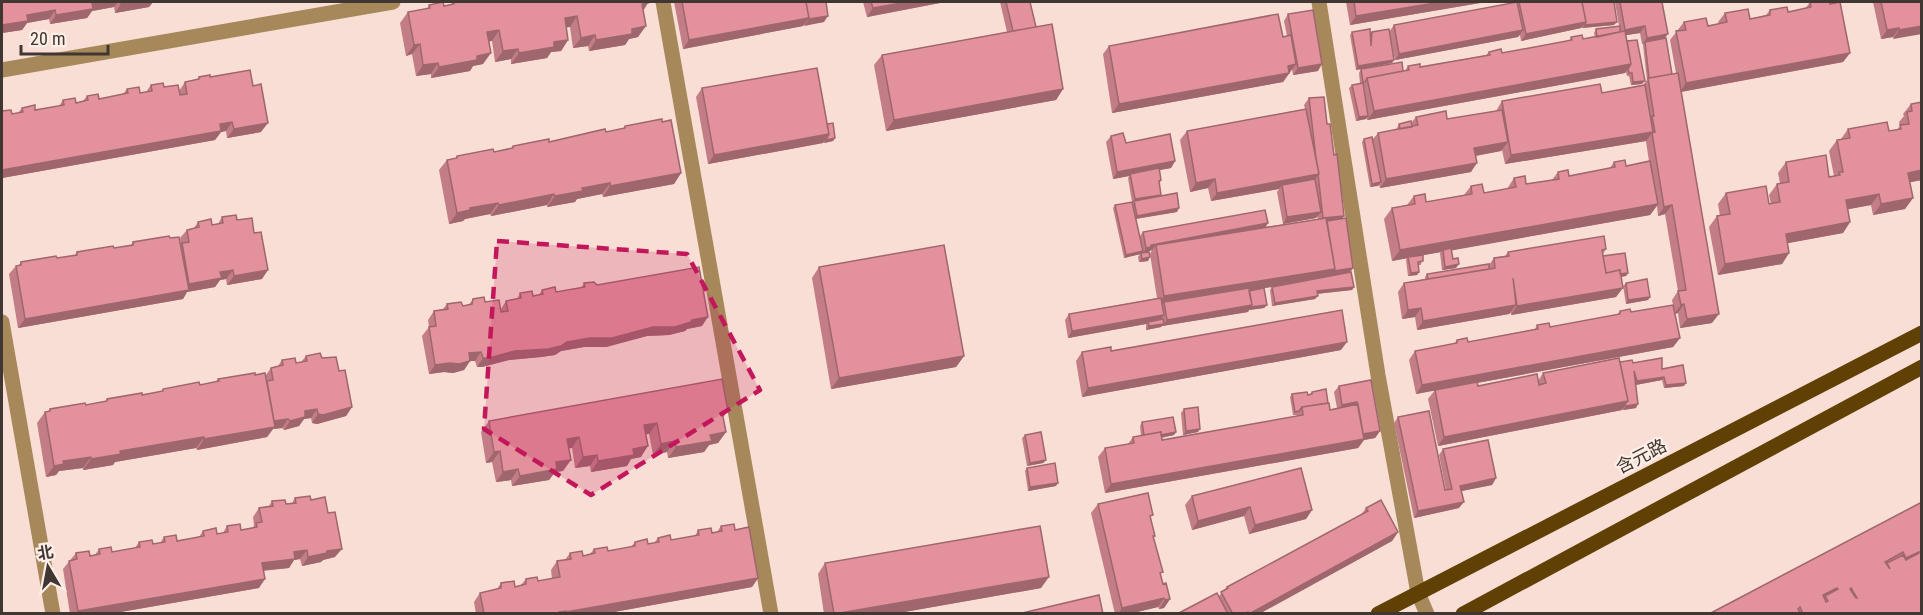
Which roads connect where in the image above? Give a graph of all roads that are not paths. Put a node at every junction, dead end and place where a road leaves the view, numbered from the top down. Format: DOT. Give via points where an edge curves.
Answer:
graph roads {
  1 [pos="393,2"];
  2 [pos="663,2"];
  3 [pos="1319,2"];
  4 [pos="2,70"];
  5 [pos="2,322"];
  6 [pos="1922,333"];
  7 [pos="1922,367"];
  8 [pos="1418,592"];
  9 [pos="53,614"];
  10 [pos="771,614"];
  11 [pos="1378,614"];
  12 [pos="1427,614"];
  13 [pos="1463,614"];
  1 -- 4 [label="street"];
  2 -- 10 [label="street"];
  3 -- 8 [label="street" via="1378,375"];
  5 -- 9 [label="street"];
  6 -- 8 [label="main road, 含元路"];
  7 -- 13 [label="main road"];
  8 -- 11 [label="main road, 含元路"];
  8 -- 12 [label="street"];
}
